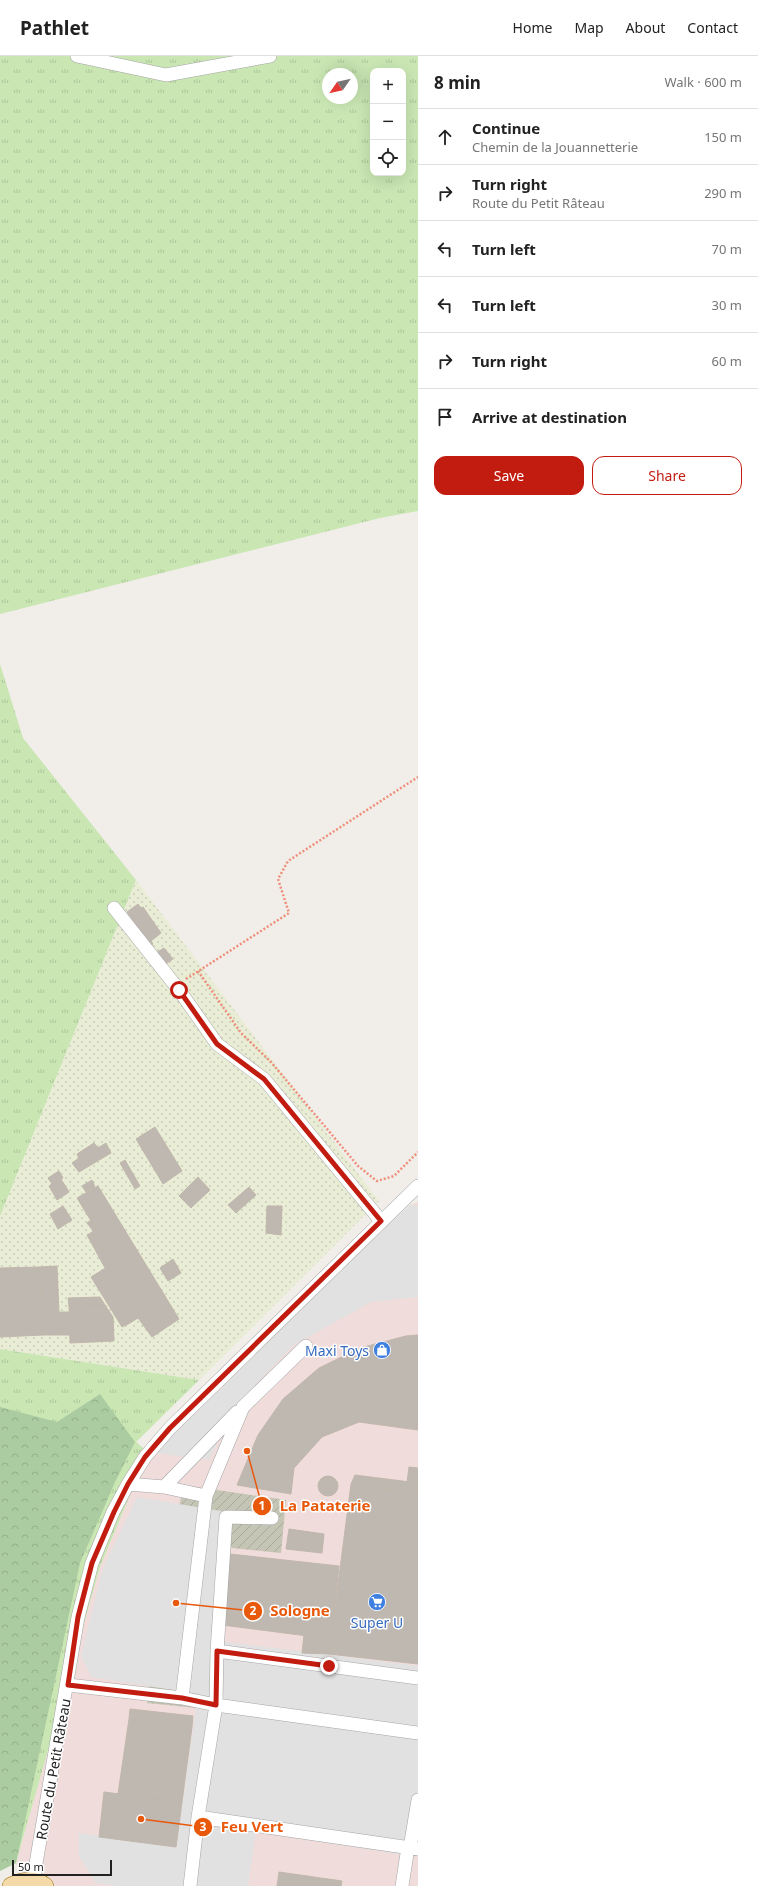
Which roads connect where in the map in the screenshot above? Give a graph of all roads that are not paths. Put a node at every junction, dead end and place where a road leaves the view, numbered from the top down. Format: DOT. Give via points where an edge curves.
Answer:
graph roads {
  1 [pos="77,56"];
  2 [pos="270,56"];
  3 [pos="114,908"];
  4 [pos="418,1186"];
  5 [pos="381,1221"];
  6 [pos="306,1346"];
  7 [pos="243,1407"];
  8 [pos="128,1484"];
  9 [pos="164,1487"];
  10 [pos="206,1496"];
  11 [pos="272,1518"];
  12 [pos="217,1651"];
  13 [pos="418,1678"];
  14 [pos="68,1685"];
  15 [pos="182,1698"];
  16 [pos="216,1705"];
  17 [pos="418,1733"];
  18 [pos="418,1800"];
  19 [pos="198,1817"];
  20 [pos="412,1848"];
  21 [pos="39,1884"];
  22 [pos="11,1886"];
  23 [pos="190,1886"];
  24 [pos="402,1886"];
  25 [pos="412,1886"];
  1 -- 2 [label="street" via="166,74"];
  3 -- 5 [label="street" via="179,990 217,1044 264,1079"];
  4 -- 5 [label="street, Route du Petit Râteau"];
  5 -- 8 [label="street, Route du Petit Râteau" via="170,1428 145,1457"];
  6 -- 7 [label="street"];
  7 -- 9 [label="street"];
  7 -- 10 [label="street"];
  8 -- 9 [label="street"];
  8 -- 14 [label="street, Route du Petit Râteau" via="92,1563 78,1617"];
  9 -- 10 [label="street"];
  10 -- 15 [label="street"];
  11 -- 12 [label="street" via="226,1517"];
  12 -- 13 [label="street"];
  12 -- 16 [label="street"];
  14 -- 15 [label="street"];
  14 -- 21 [label="street, Route du Petit Râteau"];
  15 -- 16 [label="street"];
  16 -- 17 [label="street"];
  16 -- 19 [label="street"];
  18 -- 20 [label="street"];
  19 -- 20 [label="street"];
  19 -- 23 [label="street"];
  20 -- 24 [label="street"];
  20 -- 25 [label="street" via="409,1876"];
  21 -- 22 [label="main road" via="22,1881"];
}
